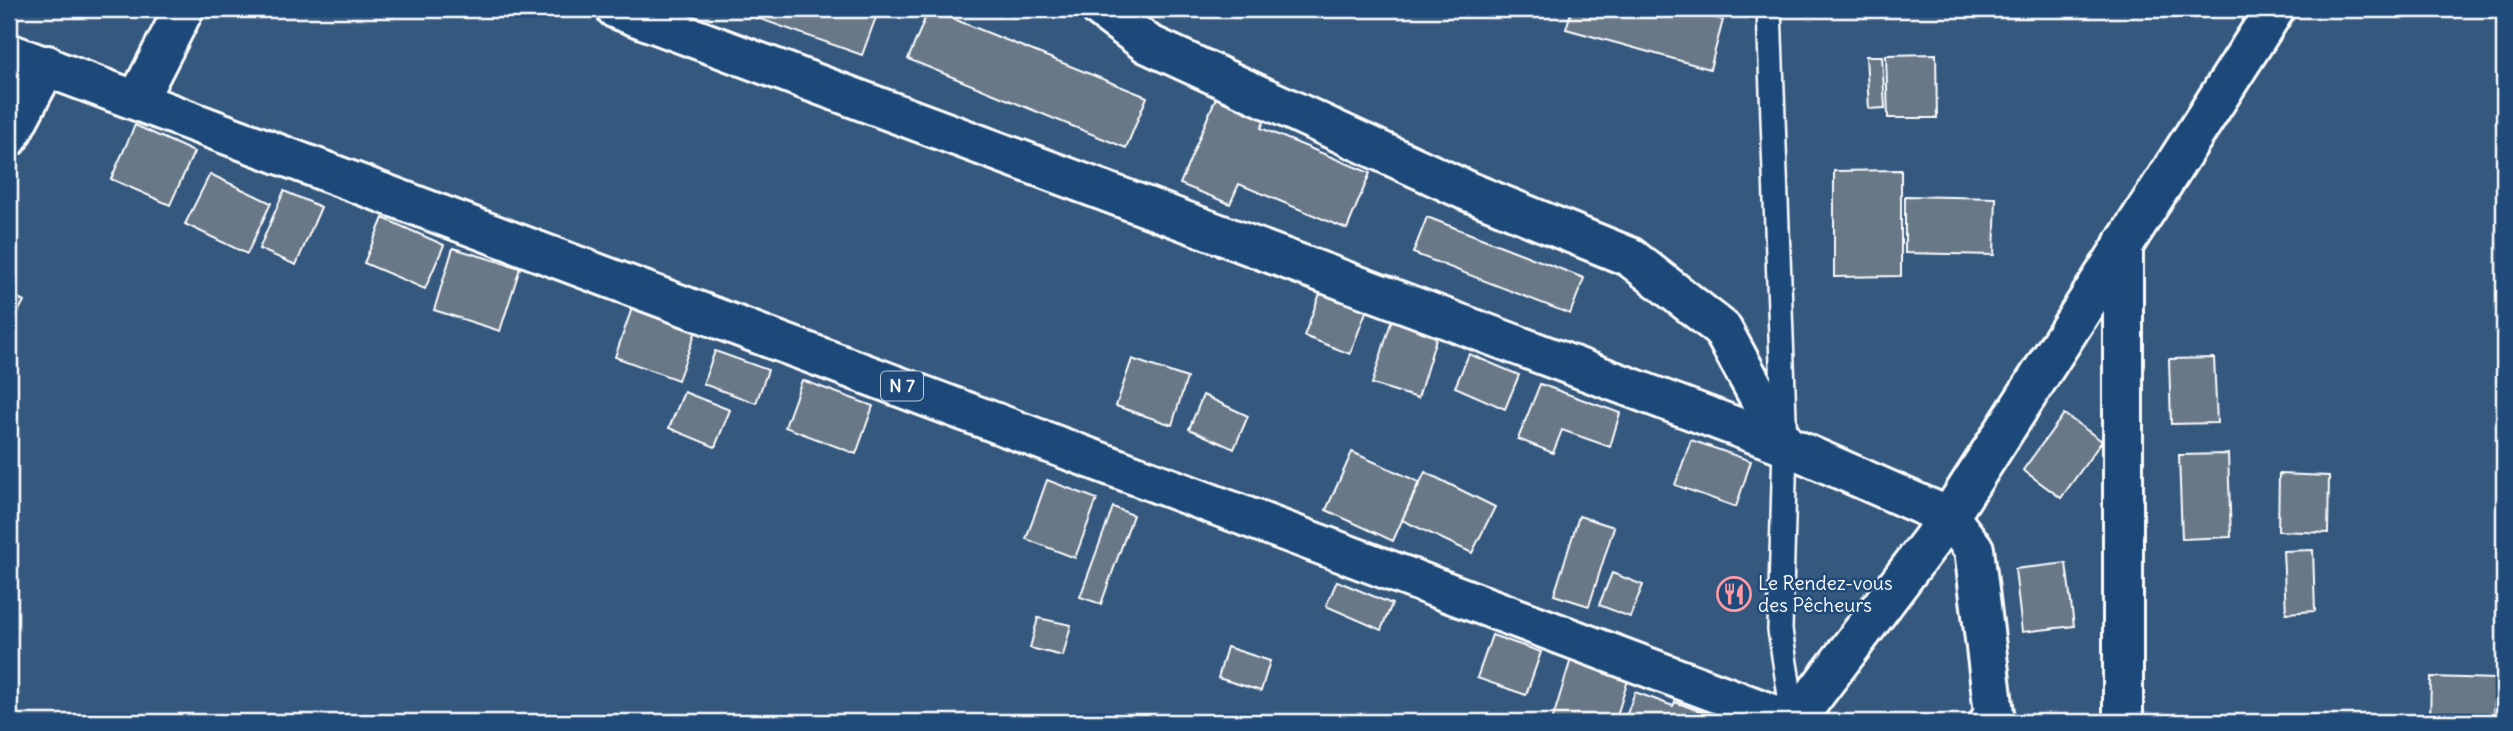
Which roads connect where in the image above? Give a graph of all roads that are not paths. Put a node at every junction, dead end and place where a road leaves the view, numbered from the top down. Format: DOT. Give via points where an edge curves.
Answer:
graph roads {
  1 [pos="184,9"];
  2 [pos="615,9"];
  3 [pos="1101,9"];
  4 [pos="1769,9"];
  5 [pos="2275,9"];
  6 [pos="9,53"];
  7 [pos="47,65"];
  8 [pos="138,99"];
  9 [pos="9,137"];
  10 [pos="2123,244"];
  11 [pos="1785,445"];
  12 [pos="1948,517"];
  13 [pos="1794,722"];
  14 [pos="1989,722"];
  15 [pos="2123,722"];
  1 -- 8 [label="street"];
  2 -- 11 [label="street"];
  3 -- 11 [label="street" via="1160,50 1465,190 1630,257 1722,329"];
  4 -- 11 [label="lane"];
  5 -- 10 [label="street"];
  6 -- 7 [label="street, N 7"];
  7 -- 8 [label="street, N 7"];
  7 -- 9 [label="street"];
  8 -- 13 [label="street, N 7"];
  10 -- 12 [label="street"];
  10 -- 15 [label="street"];
  11 -- 12 [label="street"];
  11 -- 13 [label="lane" via="1780,630"];
  12 -- 13 [label="street"];
  12 -- 14 [label="street" via="1974,549 1994,713"];
}
